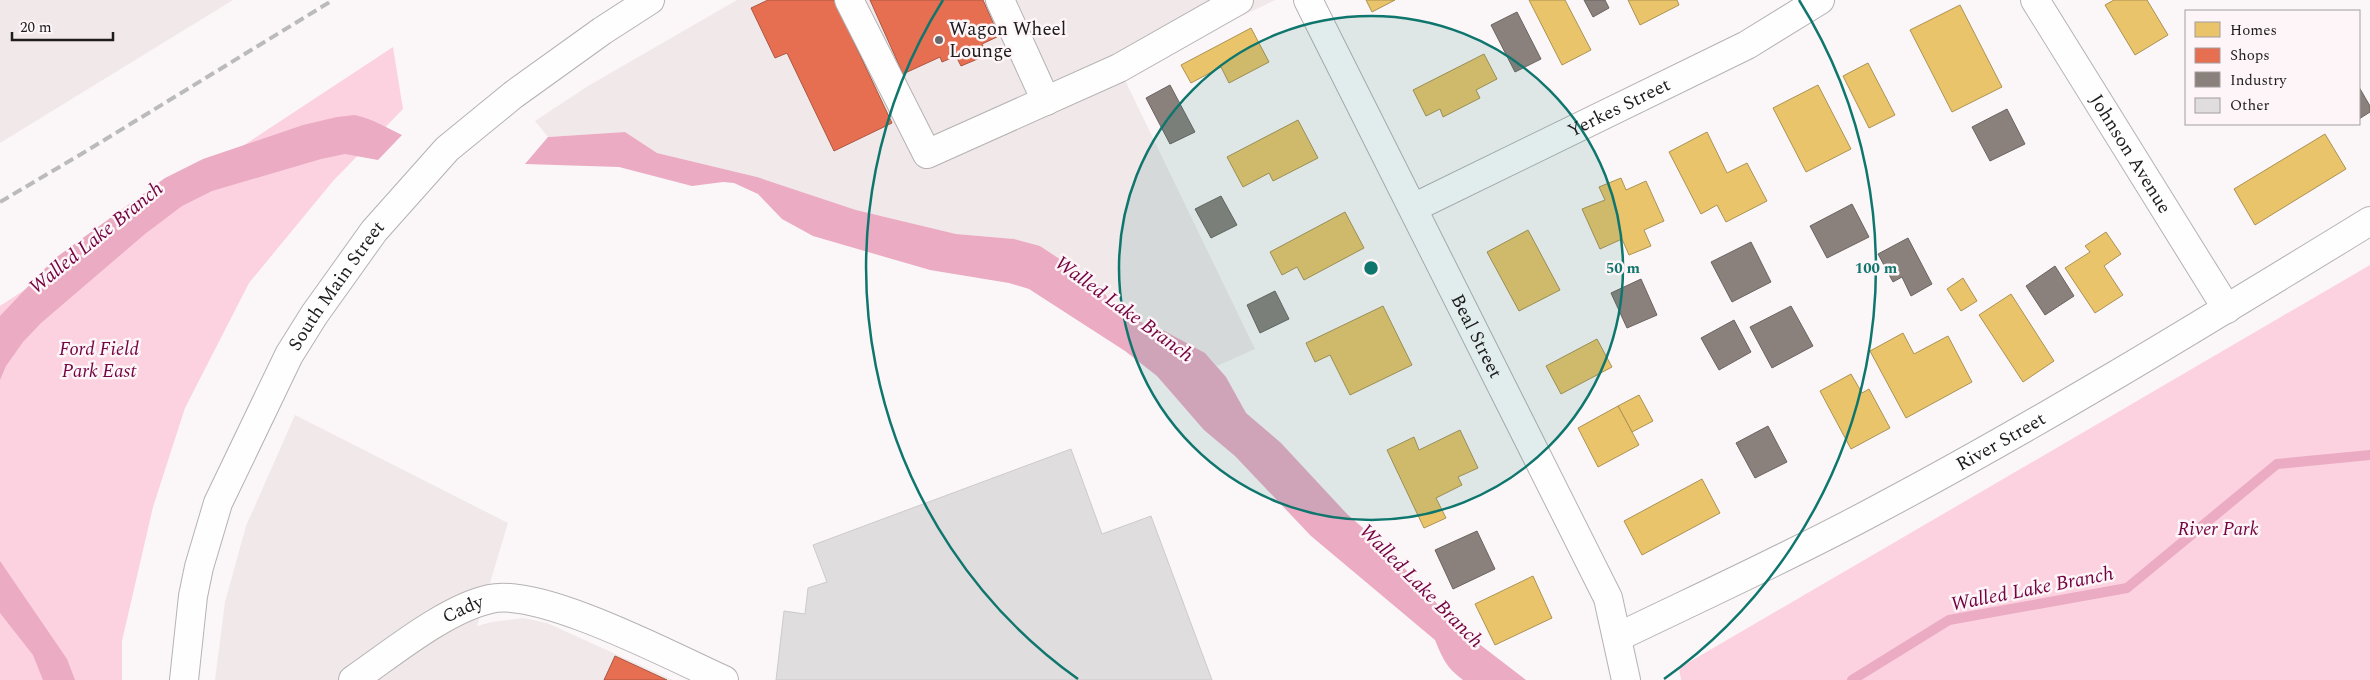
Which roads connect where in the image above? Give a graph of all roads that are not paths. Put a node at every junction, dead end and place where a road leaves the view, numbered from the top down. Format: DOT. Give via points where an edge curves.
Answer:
graph roads {
  1 [pos="650,0"];
  2 [pos="848,0"];
  3 [pos="1000,0"];
  4 [pos="1239,0"];
  5 [pos="1308,0"];
  6 [pos="1820,0"];
  7 [pos="2035,0"];
  8 [pos="1046,101"];
  9 [pos="1413,208"];
  10 [pos="2370,221"];
  11 [pos="2227,309"];
  12 [pos="1618,637"];
  13 [pos="184,680"];
  14 [pos="352,680"];
  15 [pos="724,680"];
  16 [pos="1626,680"];
  1 -- 13 [label="street, South Main Street" via="513,95 447,149 374,231 314,315 288,355 218,503 193,596"];
  2 -- 8 [label="street" via="927,154"];
  3 -- 8 [label="street"];
  4 -- 8 [label="street" via="1119,68"];
  5 -- 9 [label="street, Beal Street"];
  6 -- 9 [label="street, Yerkes Street" via="1747,45"];
  7 -- 11 [label="street, Johnson Avenue"];
  9 -- 12 [label="street, Beal Street" via="1608,598"];
  10 -- 11 [label="street, River Street"];
  11 -- 12 [label="street, River Street" via="1877,510"];
  12 -- 16 [label="street, Beal Street"];
  14 -- 15 [label="street, Cady" via="446,618 489,599 519,597 589,620"];
}
